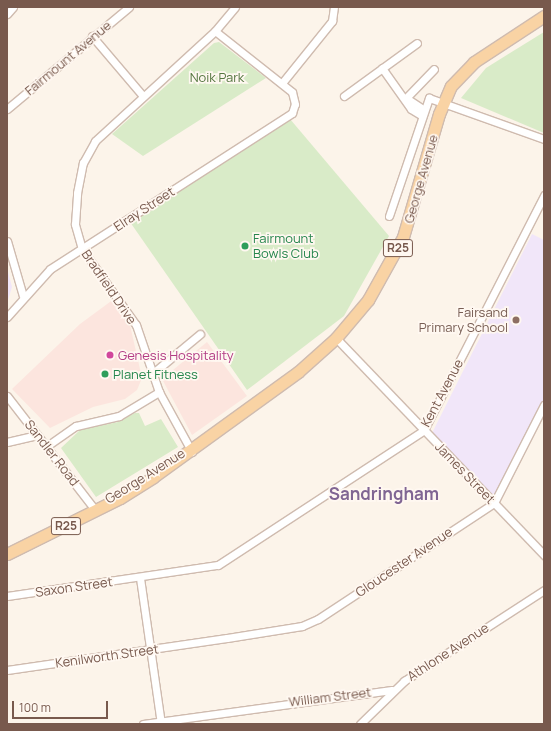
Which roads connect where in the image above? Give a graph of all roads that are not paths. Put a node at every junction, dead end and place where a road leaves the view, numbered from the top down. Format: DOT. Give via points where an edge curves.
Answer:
graph roads {
  1 [pos="13,7"];
  2 [pos="129,7"];
  3 [pos="235,7"];
  4 [pos="334,7"];
  5 [pos="7,14"];
  6 [pos="544,16"];
  7 [pos="215,31"];
  8 [pos="92,36"];
  9 [pos="417,43"];
  10 [pos="382,68"];
  11 [pos="434,69"];
  12 [pos="282,83"];
  13 [pos="143,96"];
  14 [pos="344,96"];
  15 [pos="406,98"];
  16 [pos="444,101"];
  17 [pos="7,109"];
  18 [pos="422,112"];
  19 [pos="544,139"];
  20 [pos="544,196"];
  21 [pos="388,216"];
  22 [pos="7,241"];
  23 [pos="82,249"];
  24 [pos="22,296"];
  25 [pos="7,317"];
  26 [pos="200,334"];
  27 [pos="336,338"];
  28 [pos="153,373"];
  29 [pos="159,392"];
  30 [pos="7,396"];
  31 [pos="544,405"];
  32 [pos="424,430"];
  33 [pos="37,435"];
  34 [pos="7,442"];
  35 [pos="47,446"];
  36 [pos="193,449"];
  37 [pos="494,503"];
  38 [pos="95,509"];
  39 [pos="7,554"];
  40 [pos="544,555"];
  41 [pos="140,578"];
  42 [pos="544,590"];
  43 [pos="7,596"];
  44 [pos="207,641"];
  45 [pos="150,650"];
  46 [pos="7,670"];
  47 [pos="392,690"];
  48 [pos="161,723"];
  49 [pos="143,724"];
  50 [pos="360,724"];
  1 -- 5 [label="street"];
  2 -- 8 [label="street, Fairmount Avenue"];
  3 -- 7 [label="street, Bradfield Drive"];
  4 -- 12 [label="street" via="332,21"];
  6 -- 16 [label="main road, George Avenue / R25" via="474,62 451,86"];
  7 -- 12 [label="street"];
  7 -- 13 [label="street, Bradfield Drive"];
  8 -- 13 [label="street"];
  8 -- 17 [label="street, Fairmount Avenue"];
  9 -- 10 [label="street"];
  10 -- 14 [label="street"];
  10 -- 15 [label="street"];
  11 -- 15 [label="street"];
  12 -- 23 [label="street, Elray Street" via="295,97 292,113"];
  13 -- 23 [label="street, Bradfield Drive" via="95,141 83,164 75,216"];
  15 -- 18 [label="street" via="411,109"];
  16 -- 18 [label="street" via="429,98"];
  16 -- 19 [label="street"];
  16 -- 27 [label="main road, George Avenue / R25" via="403,237 372,294"];
  18 -- 21 [label="street"];
  20 -- 32 [label="street, Kent Avenue"];
  22 -- 24 [label="street"];
  23 -- 24 [label="street, Elray Street" via="45,273"];
  23 -- 28 [label="street, Bradfield Drive" via="136,325"];
  24 -- 25 [label="street, Elray Street"];
  26 -- 28 [label="street"];
  27 -- 32 [label="street, James Street"];
  27 -- 36 [label="main road, George Avenue / R25"];
  28 -- 29 [label="street, Bradfield Drive"];
  29 -- 35 [label="street" via="119,416 76,426"];
  29 -- 36 [label="street, Bradfield Drive"];
  30 -- 33 [label="street, Sandler Road"];
  31 -- 37 [label="street, Gloucester Avenue"];
  32 -- 37 [label="street, James Street"];
  32 -- 41 [label="street, Kent Avenue" via="218,565"];
  33 -- 34 [label="street"];
  33 -- 35 [label="street, Sandler Road"];
  35 -- 38 [label="street, Sandler Road"];
  36 -- 38 [label="main road, George Avenue / R25"];
  37 -- 40 [label="street, James Street"];
  37 -- 44 [label="street, Gloucester Avenue" via="318,619 302,626"];
  38 -- 39 [label="main road, R25"];
  41 -- 43 [label="street, Saxon Street"];
  41 -- 45 [label="street"];
  42 -- 47 [label="street, Athlone Avenue"];
  44 -- 45 [label="street, Kenilworth Street"];
  45 -- 46 [label="street, Kenilworth Street"];
  45 -- 48 [label="street"];
  47 -- 48 [label="street, William Street"];
  47 -- 50 [label="street, Athlone Avenue"];
  48 -- 49 [label="street, William Street"];
}
